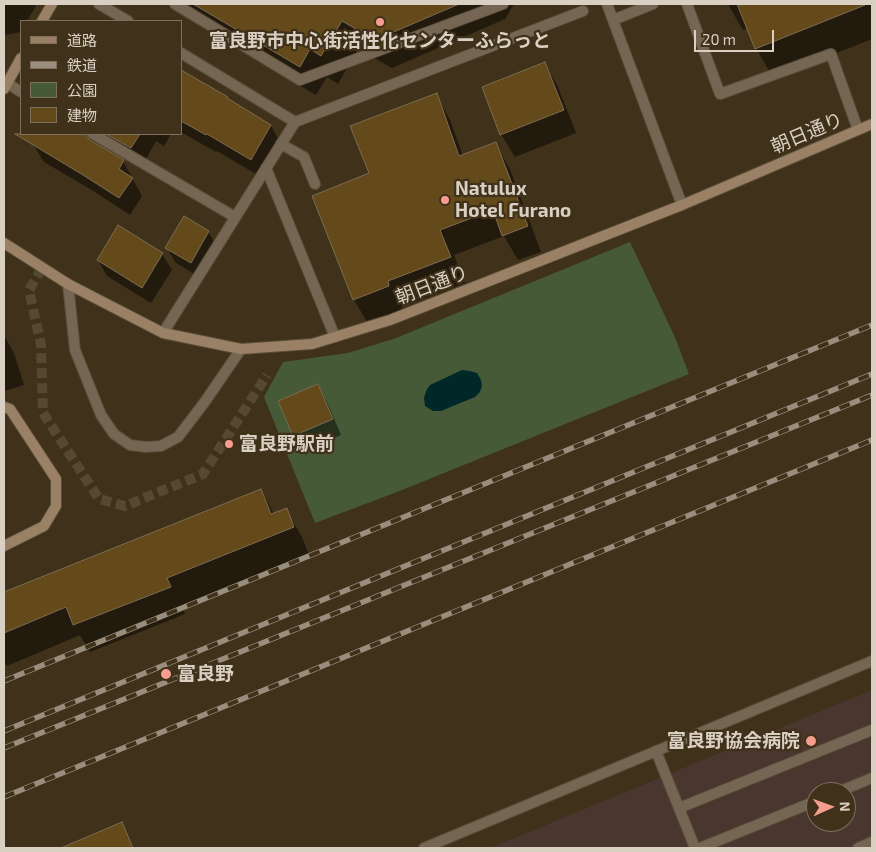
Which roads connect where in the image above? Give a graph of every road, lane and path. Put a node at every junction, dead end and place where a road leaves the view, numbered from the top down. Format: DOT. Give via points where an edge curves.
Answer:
graph roads {
  1 [pos="52,4"];
  2 [pos="99,4"];
  3 [pos="175,4"];
  4 [pos="503,4"];
  5 [pos="607,4"];
  6 [pos="653,4"];
  7 [pos="687,4"];
  8 [pos="583,11"];
  9 [pos="43,20"];
  10 [pos="126,20"];
  11 [pos="613,20"];
  12 [pos="182,54"];
  13 [pos="20,60"];
  14 [pos="5,86"];
  15 [pos="20,92"];
  16 [pos="295,122"];
  17 [pos="872,124"];
  18 [pos="858,130"];
  19 [pos="95,135"];
  20 [pos="281,144"];
  21 [pos="266,168"];
  22 [pos="315,184"];
  23 [pos="682,205"];
  24 [pos="235,217"];
  25 [pos="4,243"];
  26 [pos="68,284"];
  27 [pos="162,333"];
  28 [pos="335,337"];
  29 [pos="241,349"];
  30 [pos="4,407"];
  31 [pos="4,546"];
  32 [pos="872,661"];
  33 [pos="872,730"];
  34 [pos="656,751"];
  35 [pos="872,778"];
  36 [pos="856,785"];
  37 [pos="806,805"];
  38 [pos="679,808"];
  39 [pos="872,842"];
  40 [pos="424,848"];
  41 [pos="695,848"];
  42 [pos="700,848"];
  43 [pos="858,848"];
  1 -- 9 [label="street"];
  2 -- 10 [label="street"];
  3 -- 4 [label="street" via="300,80"];
  5 -- 11 [label="street"];
  6 -- 11 [label="street"];
  7 -- 18 [label="street" via="720,94 831,54"];
  8 -- 16 [label="street"];
  11 -- 23 [label="street"];
  12 -- 16 [label="street"];
  13 -- 14 [label="street"];
  14 -- 15 [label="street"];
  16 -- 20 [label="street"];
  17 -- 18 [label="street, 朝日通り"];
  18 -- 23 [label="street, 朝日通り"];
  19 -- 24 [label="street"];
  20 -- 21 [label="street"];
  20 -- 22 [label="street" via="304,157"];
  21 -- 24 [label="street"];
  21 -- 28 [label="street"];
  23 -- 28 [label="street, 朝日通り" via="390,320"];
  24 -- 27 [label="street"];
  25 -- 26 [label="street, 朝日通り"];
  26 -- 27 [label="street, 朝日通り"];
  26 -- 29 [label="street" via="75,350 101,415 114,434 130,444 161,446 178,437"];
  27 -- 29 [label="street, 朝日通り"];
  28 -- 29 [label="street, 朝日通り" via="312,344"];
  30 -- 31 [label="street" via="10,409 56,479 56,506 44,526"];
  32 -- 34 [label="street"];
  33 -- 38 [label="street"];
  34 -- 38 [label="street"];
  34 -- 40 [label="street"];
  35 -- 36 [label="street"];
  37 -- 42 [label="street"];
  38 -- 41 [label="street"];
  39 -- 43 [label="street"];
}
